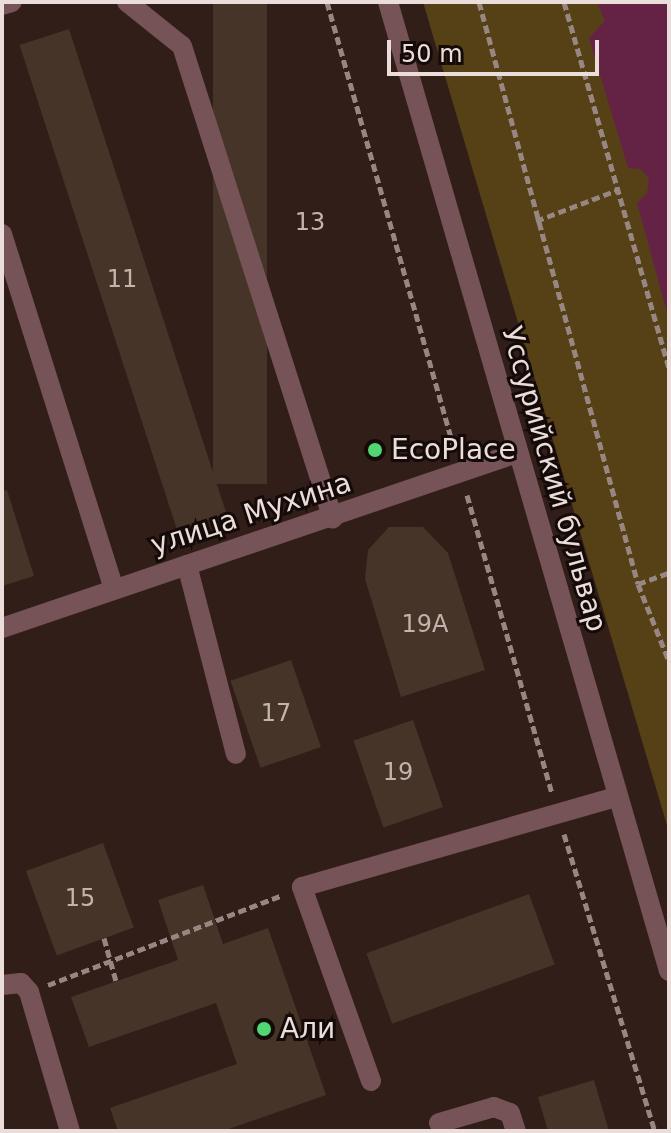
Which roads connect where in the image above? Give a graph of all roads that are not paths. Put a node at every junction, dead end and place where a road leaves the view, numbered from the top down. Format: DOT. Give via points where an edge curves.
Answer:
graph roads {
  1 [pos="12,2"];
  2 [pos="127,2"];
  3 [pos="388,2"];
  4 [pos="2,5"];
  5 [pos="2,234"];
  6 [pos="517,453"];
  7 [pos="333,518"];
  8 [pos="187,565"];
  9 [pos="114,589"];
  10 [pos="2,628"];
  11 [pos="236,754"];
  12 [pos="616,797"];
  13 [pos="669,971"];
  14 [pos="2,985"];
  15 [pos="371,1081"];
  16 [pos="439,1123"];
  17 [pos="70,1131"];
  18 [pos="516,1131"];
  1 -- 4 [label="street"];
  2 -- 7 [label="street" via="182,46"];
  3 -- 6 [label="street, Уссурийский бульвар"];
  5 -- 9 [label="street"];
  6 -- 7 [label="street, улица Мухина"];
  6 -- 12 [label="street, Уссурийский бульвар"];
  7 -- 8 [label="street, улица Мухина"];
  8 -- 9 [label="street, улица Мухина"];
  8 -- 11 [label="street"];
  9 -- 10 [label="street, улица Мухина"];
  12 -- 13 [label="street, Уссурийский бульвар"];
  12 -- 15 [label="street" via="302,887"];
  14 -- 17 [label="street" via="21,983 29,992"];
  16 -- 18 [label="street" via="494,1107 510,1113"];
}
